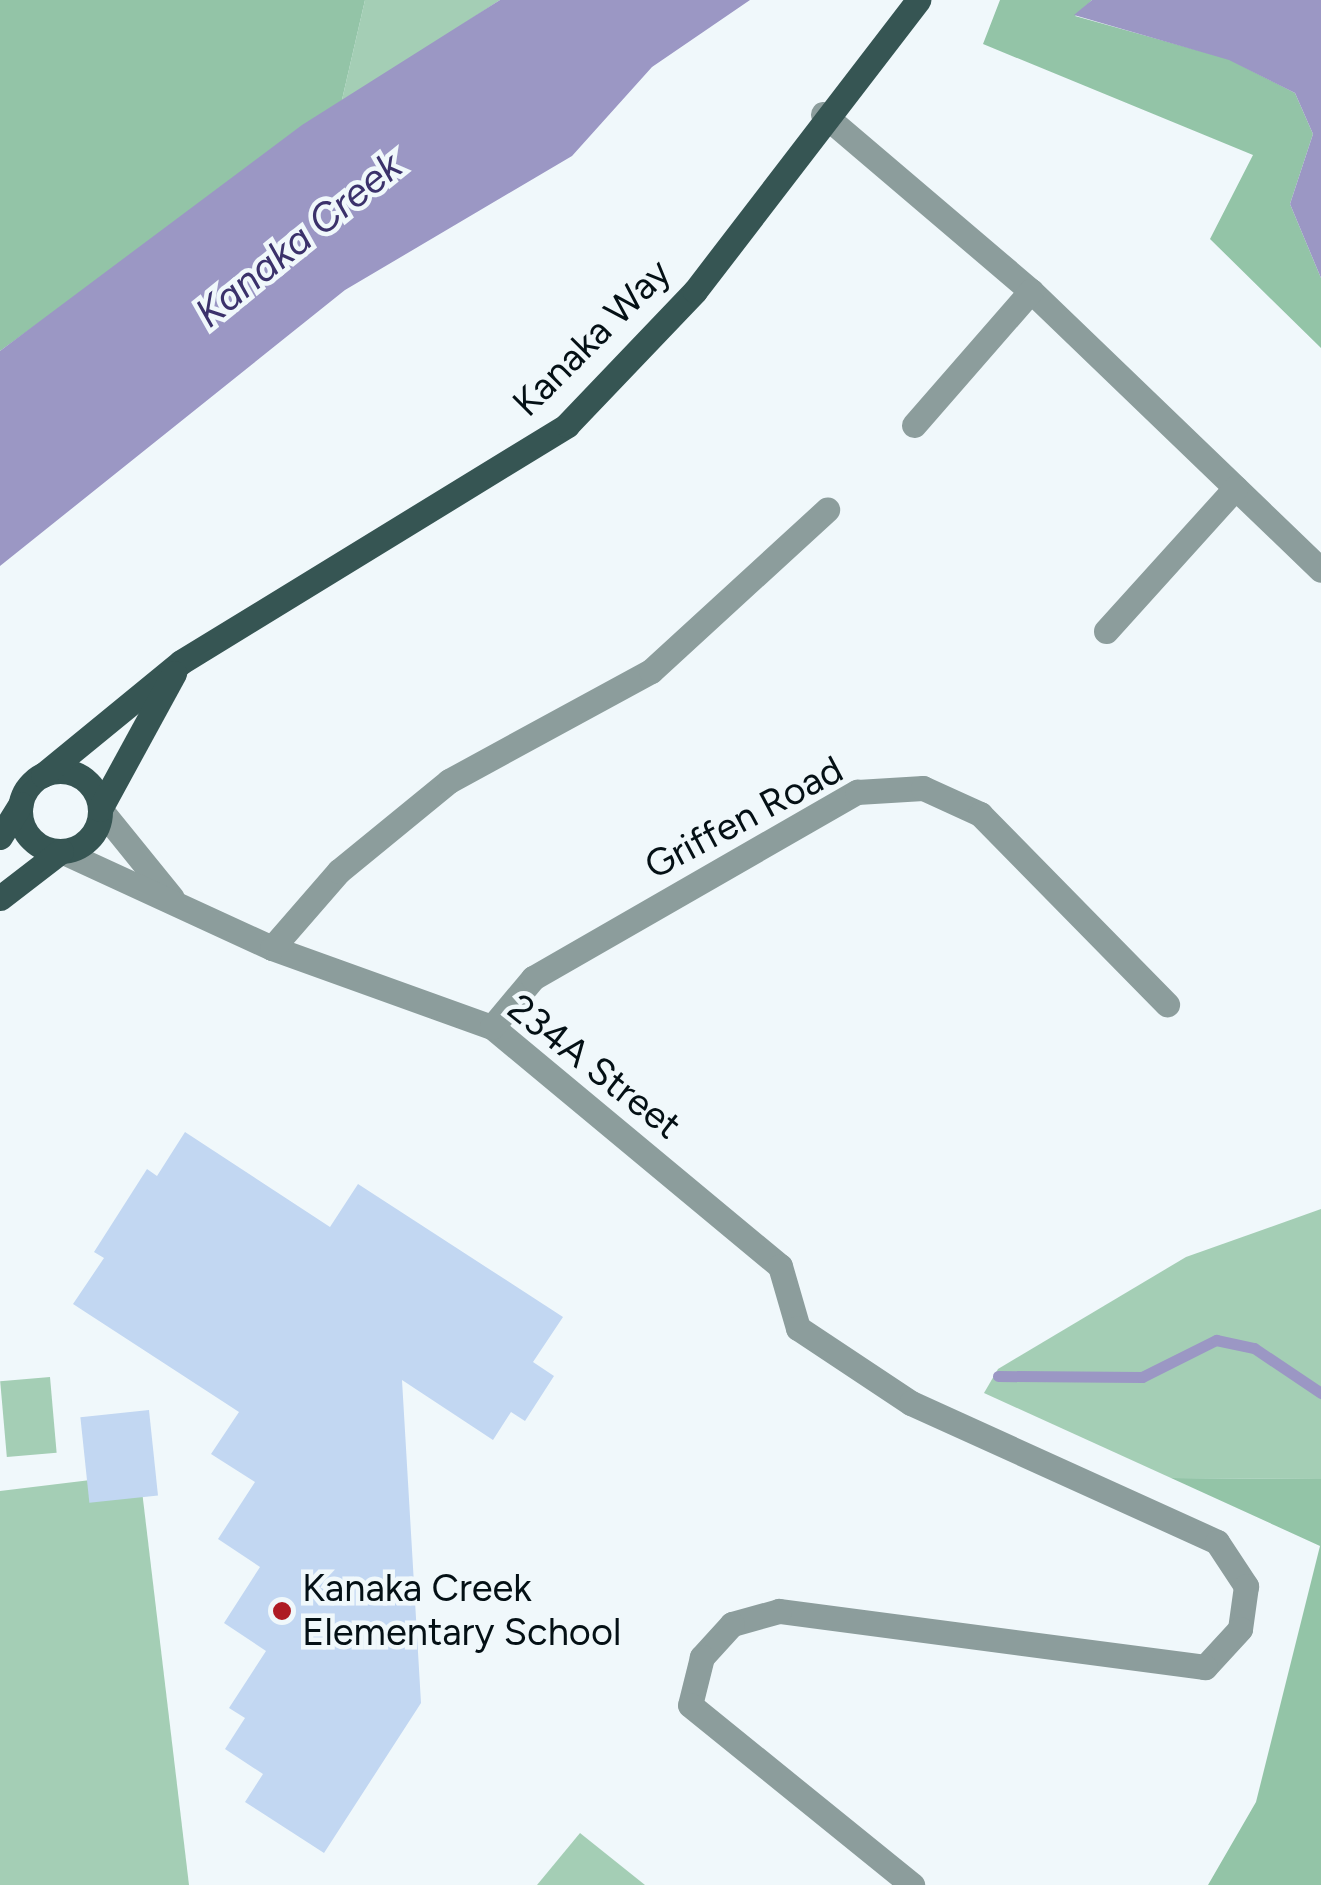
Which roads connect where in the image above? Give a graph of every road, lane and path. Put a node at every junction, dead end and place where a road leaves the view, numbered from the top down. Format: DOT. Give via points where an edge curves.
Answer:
graph roads {
  1 [pos="918,0"];
  2 [pos="823,114"];
  3 [pos="1030,292"];
  4 [pos="914,425"];
  5 [pos="1235,488"];
  6 [pos="828,510"];
  7 [pos="1321,570"];
  8 [pos="1106,631"];
  9 [pos="181,662"];
  10 [pos="43,775"];
  11 [pos="20,804"];
  12 [pos="100,809"];
  13 [pos="0,837"];
  14 [pos="61,851"];
  15 [pos="0,898"];
  16 [pos="172,898"];
  17 [pos="272,948"];
  18 [pos="1166,1004"];
  19 [pos="492,1027"];
  20 [pos="912,1885"];
  1 -- 2 [label="main road, Kanaka Way"];
  2 -- 3 [label="street"];
  2 -- 9 [label="main road, Kanaka Way" via="695,292 567,425"];
  3 -- 4 [label="street"];
  3 -- 5 [label="street"];
  5 -- 7 [label="street"];
  5 -- 8 [label="street"];
  6 -- 17 [label="street" via="651,671 449,781 339,871"];
  9 -- 10 [label="main road, Kanaka Way"];
  9 -- 12 [label="main road, Kanaka Way"];
  10 -- 11 [label="main road"];
  10 -- 12 [label="main road" via="76,774"];
  11 -- 13 [label="main road"];
  11 -- 14 [label="main road" via="28,836"];
  12 -- 14 [label="main road" via="92,836"];
  12 -- 16 [label="street, 234A Street"];
  14 -- 15 [label="main road"];
  14 -- 16 [label="street, 234A Street"];
  16 -- 17 [label="street, 234A Street"];
  17 -- 19 [label="street, 234A Street"];
  18 -- 19 [label="street, Griffen Road" via="980,814 923,788 857,792 533,978"];
  19 -- 20 [label="street, 234A Street" via="780,1266 798,1328 911,1403 1217,1542 1246,1586 1240,1629 1205,1667 779,1611 732,1624 702,1658 690,1705"];
}
